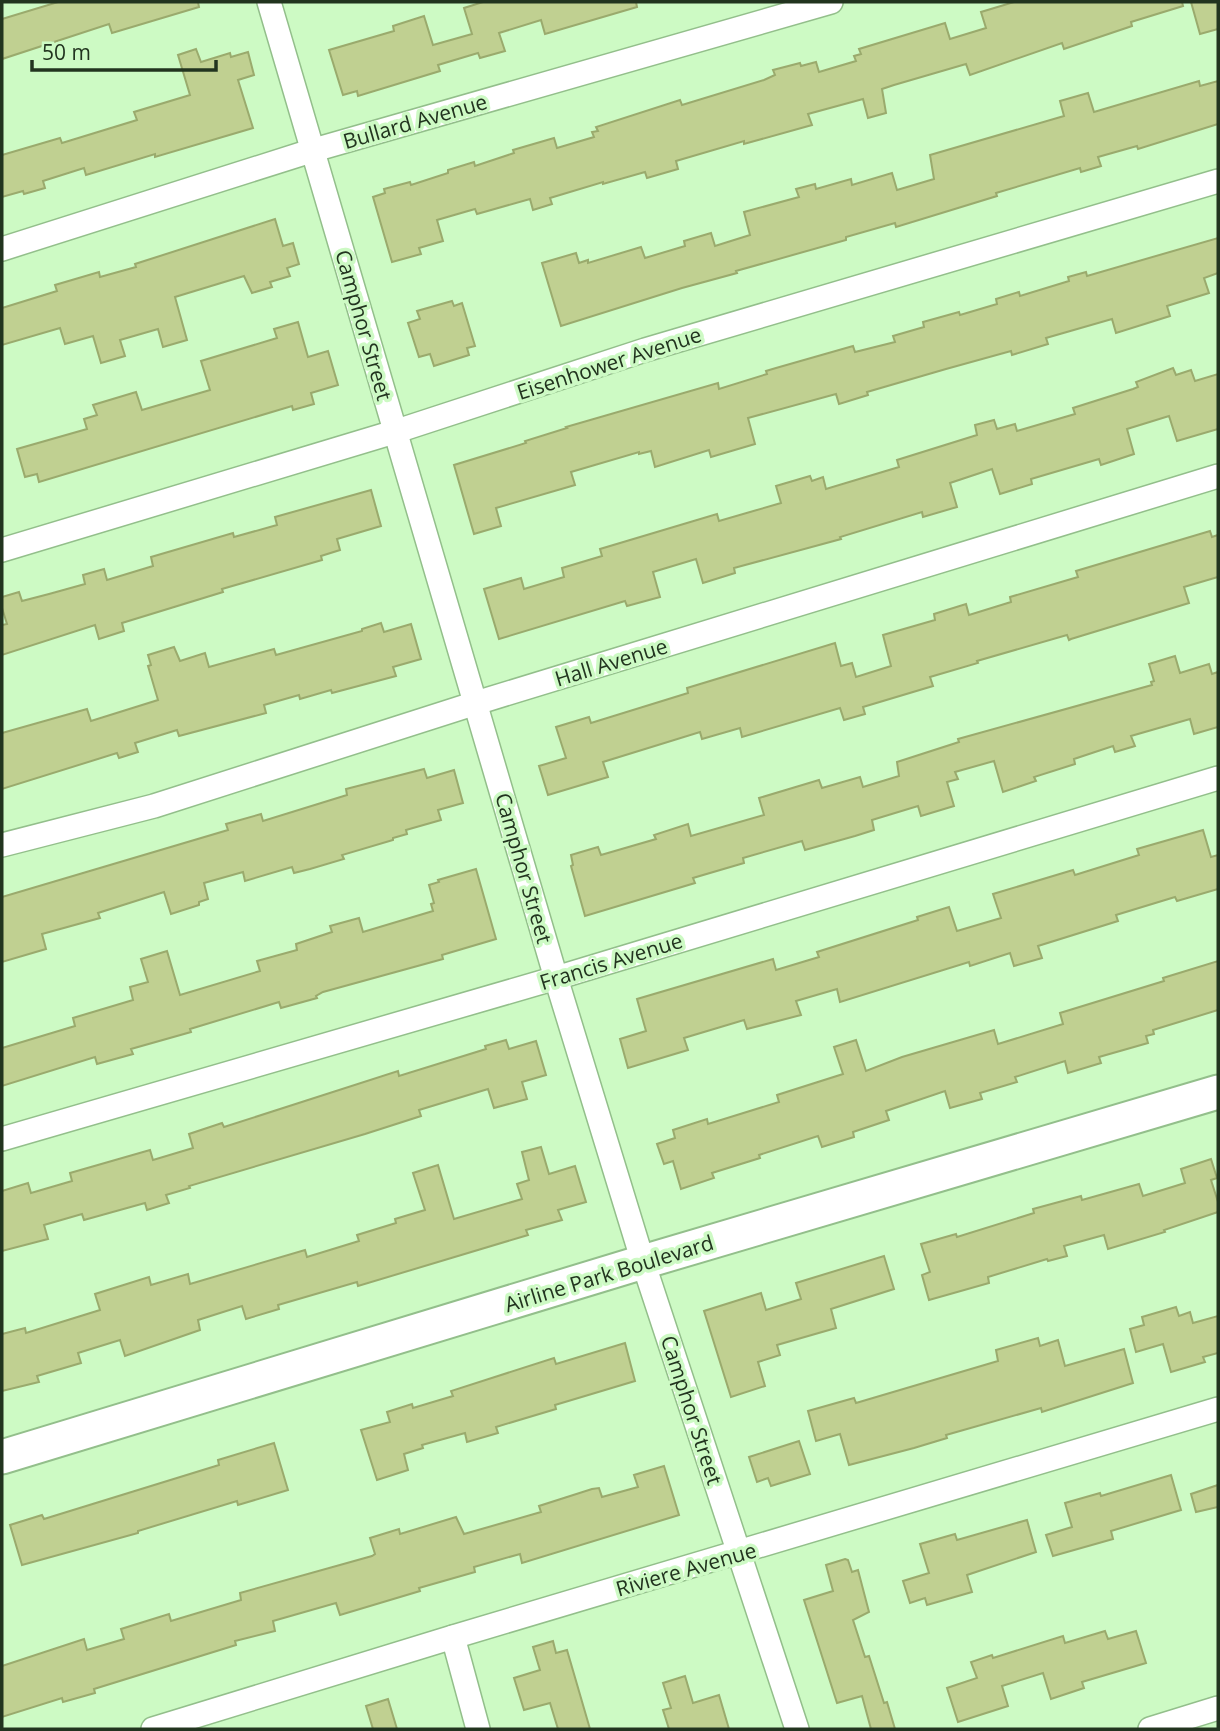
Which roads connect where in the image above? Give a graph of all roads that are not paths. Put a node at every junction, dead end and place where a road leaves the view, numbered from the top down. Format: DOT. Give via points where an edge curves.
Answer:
graph roads {
  1 [pos="269,2"];
  2 [pos="831,2"];
  3 [pos="314,150"];
  4 [pos="1218,181"];
  5 [pos="2,250"];
  6 [pos="394,432"];
  7 [pos="1218,476"];
  8 [pos="2,550"];
  9 [pos="476,704"];
  10 [pos="1218,778"];
  11 [pos="2,845"];
  12 [pos="556,978"];
  13 [pos="1218,1092"];
  14 [pos="2,1139"];
  15 [pos="643,1262"];
  16 [pos="1218,1409"];
  17 [pos="2,1457"];
  18 [pos="740,1553"];
  19 [pos="453,1637"];
  20 [pos="1218,1708"];
  21 [pos="186,1724"];
  22 [pos="153,1729"];
  23 [pos="478,1729"];
  24 [pos="797,1729"];
  25 [pos="1150,1729"];
  1 -- 3 [label="street, Camphor Street"];
  2 -- 3 [label="street, Bullard Avenue"];
  3 -- 5 [label="street, Bullard Avenue"];
  3 -- 6 [label="street, Camphor Street"];
  4 -- 6 [label="street, Eisenhower Avenue" via="645,350"];
  6 -- 8 [label="street, Eisenhower Avenue"];
  6 -- 9 [label="street, Camphor Street"];
  7 -- 9 [label="street, Hall Avenue"];
  9 -- 11 [label="street, Hall Avenue" via="154,806"];
  9 -- 12 [label="street, Camphor Street"];
  10 -- 12 [label="street, Francis Avenue"];
  12 -- 14 [label="street, Francis Avenue"];
  12 -- 15 [label="street, Camphor Street"];
  13 -- 15 [label="street, Airline Park Boulevard"];
  15 -- 17 [label="street, Airline Park Boulevard"];
  15 -- 18 [label="street, Camphor Street"];
  16 -- 18 [label="street, Riviere Avenue"];
  18 -- 19 [label="street, Riviere Avenue"];
  18 -- 24 [label="street, Camphor Street"];
  19 -- 21 [label="street, Riviere Avenue"];
  19 -- 23 [label="street"];
  20 -- 25 [label="street"];
  21 -- 22 [label="street, Riviere Avenue"];
}
